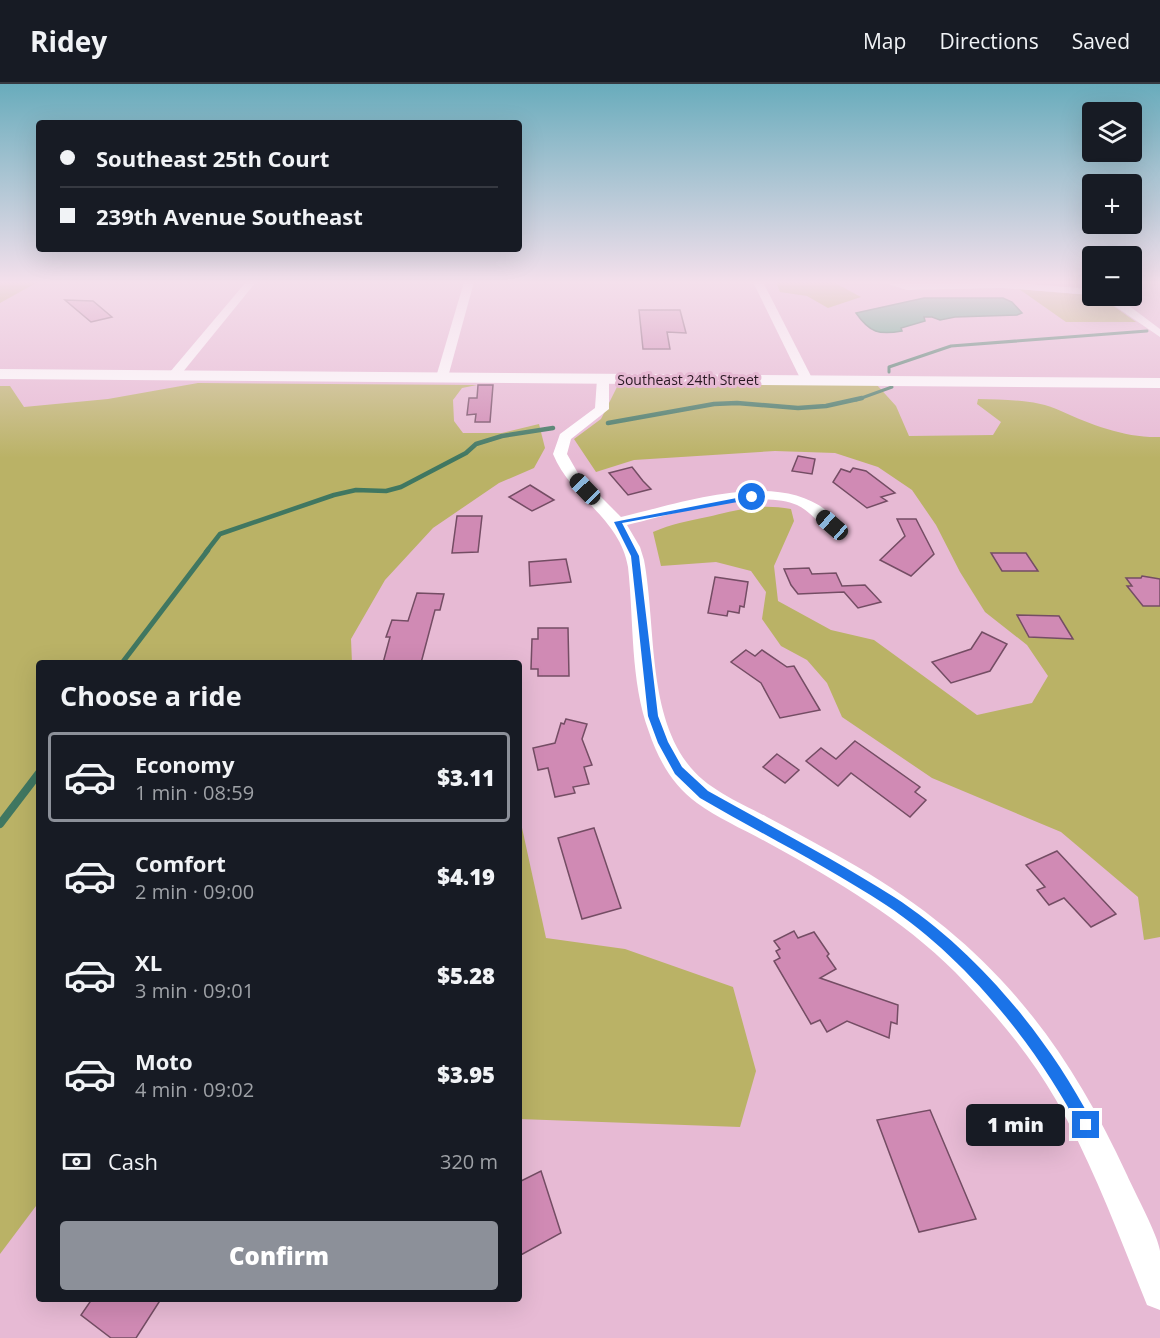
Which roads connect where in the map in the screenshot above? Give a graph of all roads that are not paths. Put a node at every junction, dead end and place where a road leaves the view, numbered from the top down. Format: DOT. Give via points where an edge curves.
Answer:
graph roads {
  1 [pos="203,341"];
  2 [pos="452,341"];
  3 [pos="787,341"];
  4 [pos="0,374"];
  5 [pos="174,375"];
  6 [pos="442,377"];
  7 [pos="603,379"];
  8 [pos="807,380"];
  9 [pos="1160,383"];
  10 [pos="618,522"];
  11 [pos="832,525"];
  12 [pos="1160,1292"];
  1 -- 5 [label="street"];
  2 -- 6 [label="street"];
  3 -- 8 [label="street"];
  4 -- 5 [label="street, Southeast 24th Street"];
  5 -- 6 [label="street, Southeast 24th Street"];
  6 -- 7 [label="street, Southeast 24th Street"];
  7 -- 8 [label="street, Southeast 24th Street"];
  7 -- 10 [label="street" via="602,409 565,437 560,454 569,472"];
  8 -- 9 [label="street, Southeast 24th Street"];
  10 -- 11 [label="street" via="727,500 770,496 803,502"];
  10 -- 12 [label="street" via="635,556 653,716 679,770 704,795 891,902 935,936 979,978 1024,1029 1066,1087 1106,1164"];
}
